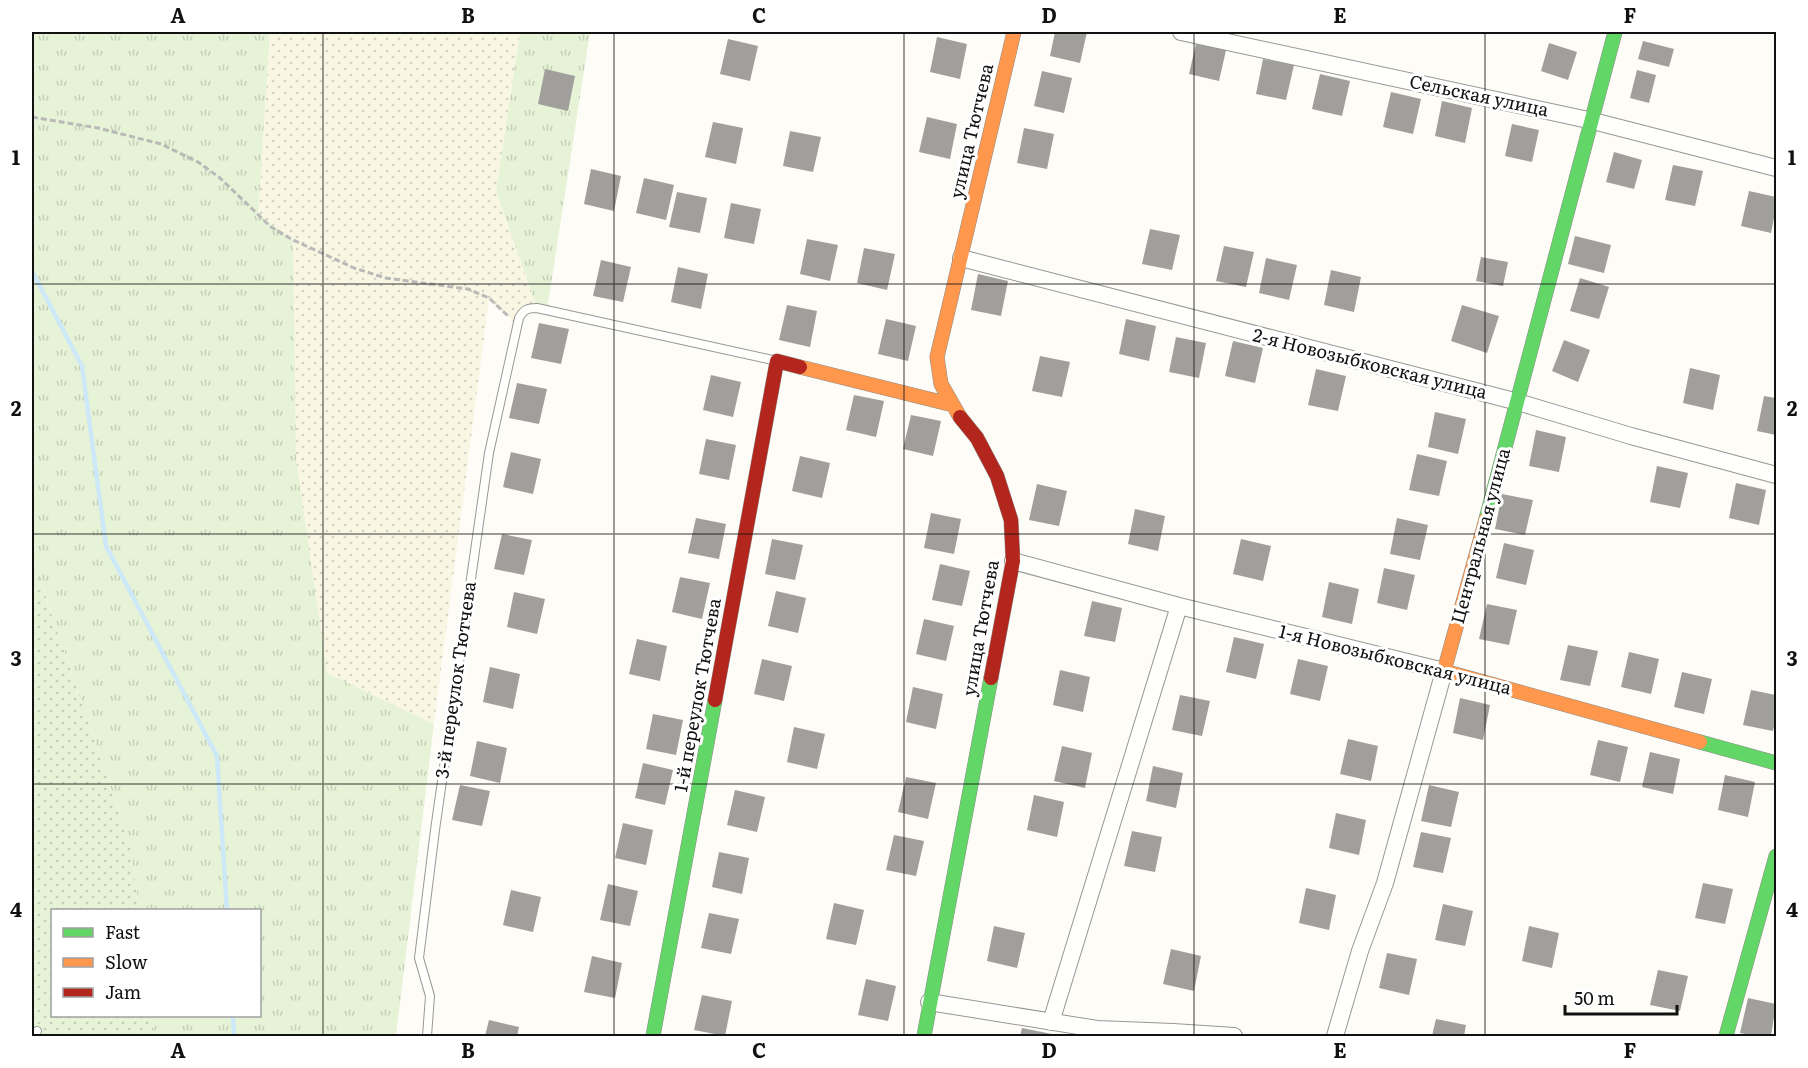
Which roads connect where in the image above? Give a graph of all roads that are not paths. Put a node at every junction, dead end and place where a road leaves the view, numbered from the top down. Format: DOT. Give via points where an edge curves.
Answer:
graph roads {
  1 [pos="1014,32"];
  2 [pos="1181,32"];
  3 [pos="1615,32"];
  4 [pos="1593,121"];
  5 [pos="1776,168"];
  6 [pos="961,258"];
  7 [pos="777,361"];
  8 [pos="1518,402"];
  9 [pos="952,405"];
  10 [pos="1776,475"];
  11 [pos="1012,561"];
  12 [pos="1179,606"];
  13 [pos="1444,671"];
  14 [pos="1776,763"];
  15 [pos="1776,856"];
  16 [pos="929,1002"];
  17 [pos="1051,1022"];
  18 [pos="1172,1034"];
  19 [pos="427,1036"];
  20 [pos="653,1036"];
  21 [pos="924,1036"];
  22 [pos="1234,1036"];
  23 [pos="1335,1036"];
  24 [pos="1726,1036"];
  1 -- 6 [label="street, улица Тютчева"];
  2 -- 4 [label="street, Сельская улица"];
  3 -- 4 [label="street, Центральная улица"];
  4 -- 5 [label="street, Сельская улица"];
  4 -- 8 [label="street, Центральная улица"];
  6 -- 8 [label="street, 2-я Новозыбковская улица"];
  6 -- 9 [label="street, улица Тютчева" via="937,357 941,384"];
  7 -- 9 [label="street"];
  7 -- 19 [label="lane, 3-й переулок Тютчева" via="537,308 523,311 489,453 435,830 419,958 430,996"];
  7 -- 20 [label="street, 1-й переулок Тютчева"];
  8 -- 10 [label="street, 2-я Новозыбковская улица"];
  8 -- 13 [label="street, Центральная улица"];
  9 -- 11 [label="street, улица Тютчева" via="977,438 997,476 1011,520"];
  11 -- 12 [label="street, 1-я Новозыбковская улица"];
  11 -- 16 [label="street, улица Тютчева"];
  12 -- 13 [label="street, 1-я Новозыбковская улица"];
  12 -- 17 [label="street"];
  13 -- 14 [label="street, 1-я Новозыбковская улица"];
  13 -- 23 [label="street, Центральная улица" via="1385,883"];
  15 -- 24 [label="street"];
  16 -- 17 [label="street"];
  16 -- 21 [label="street, улица Тютчева"];
  17 -- 18 [label="street"];
  18 -- 22 [label="street"];
}
